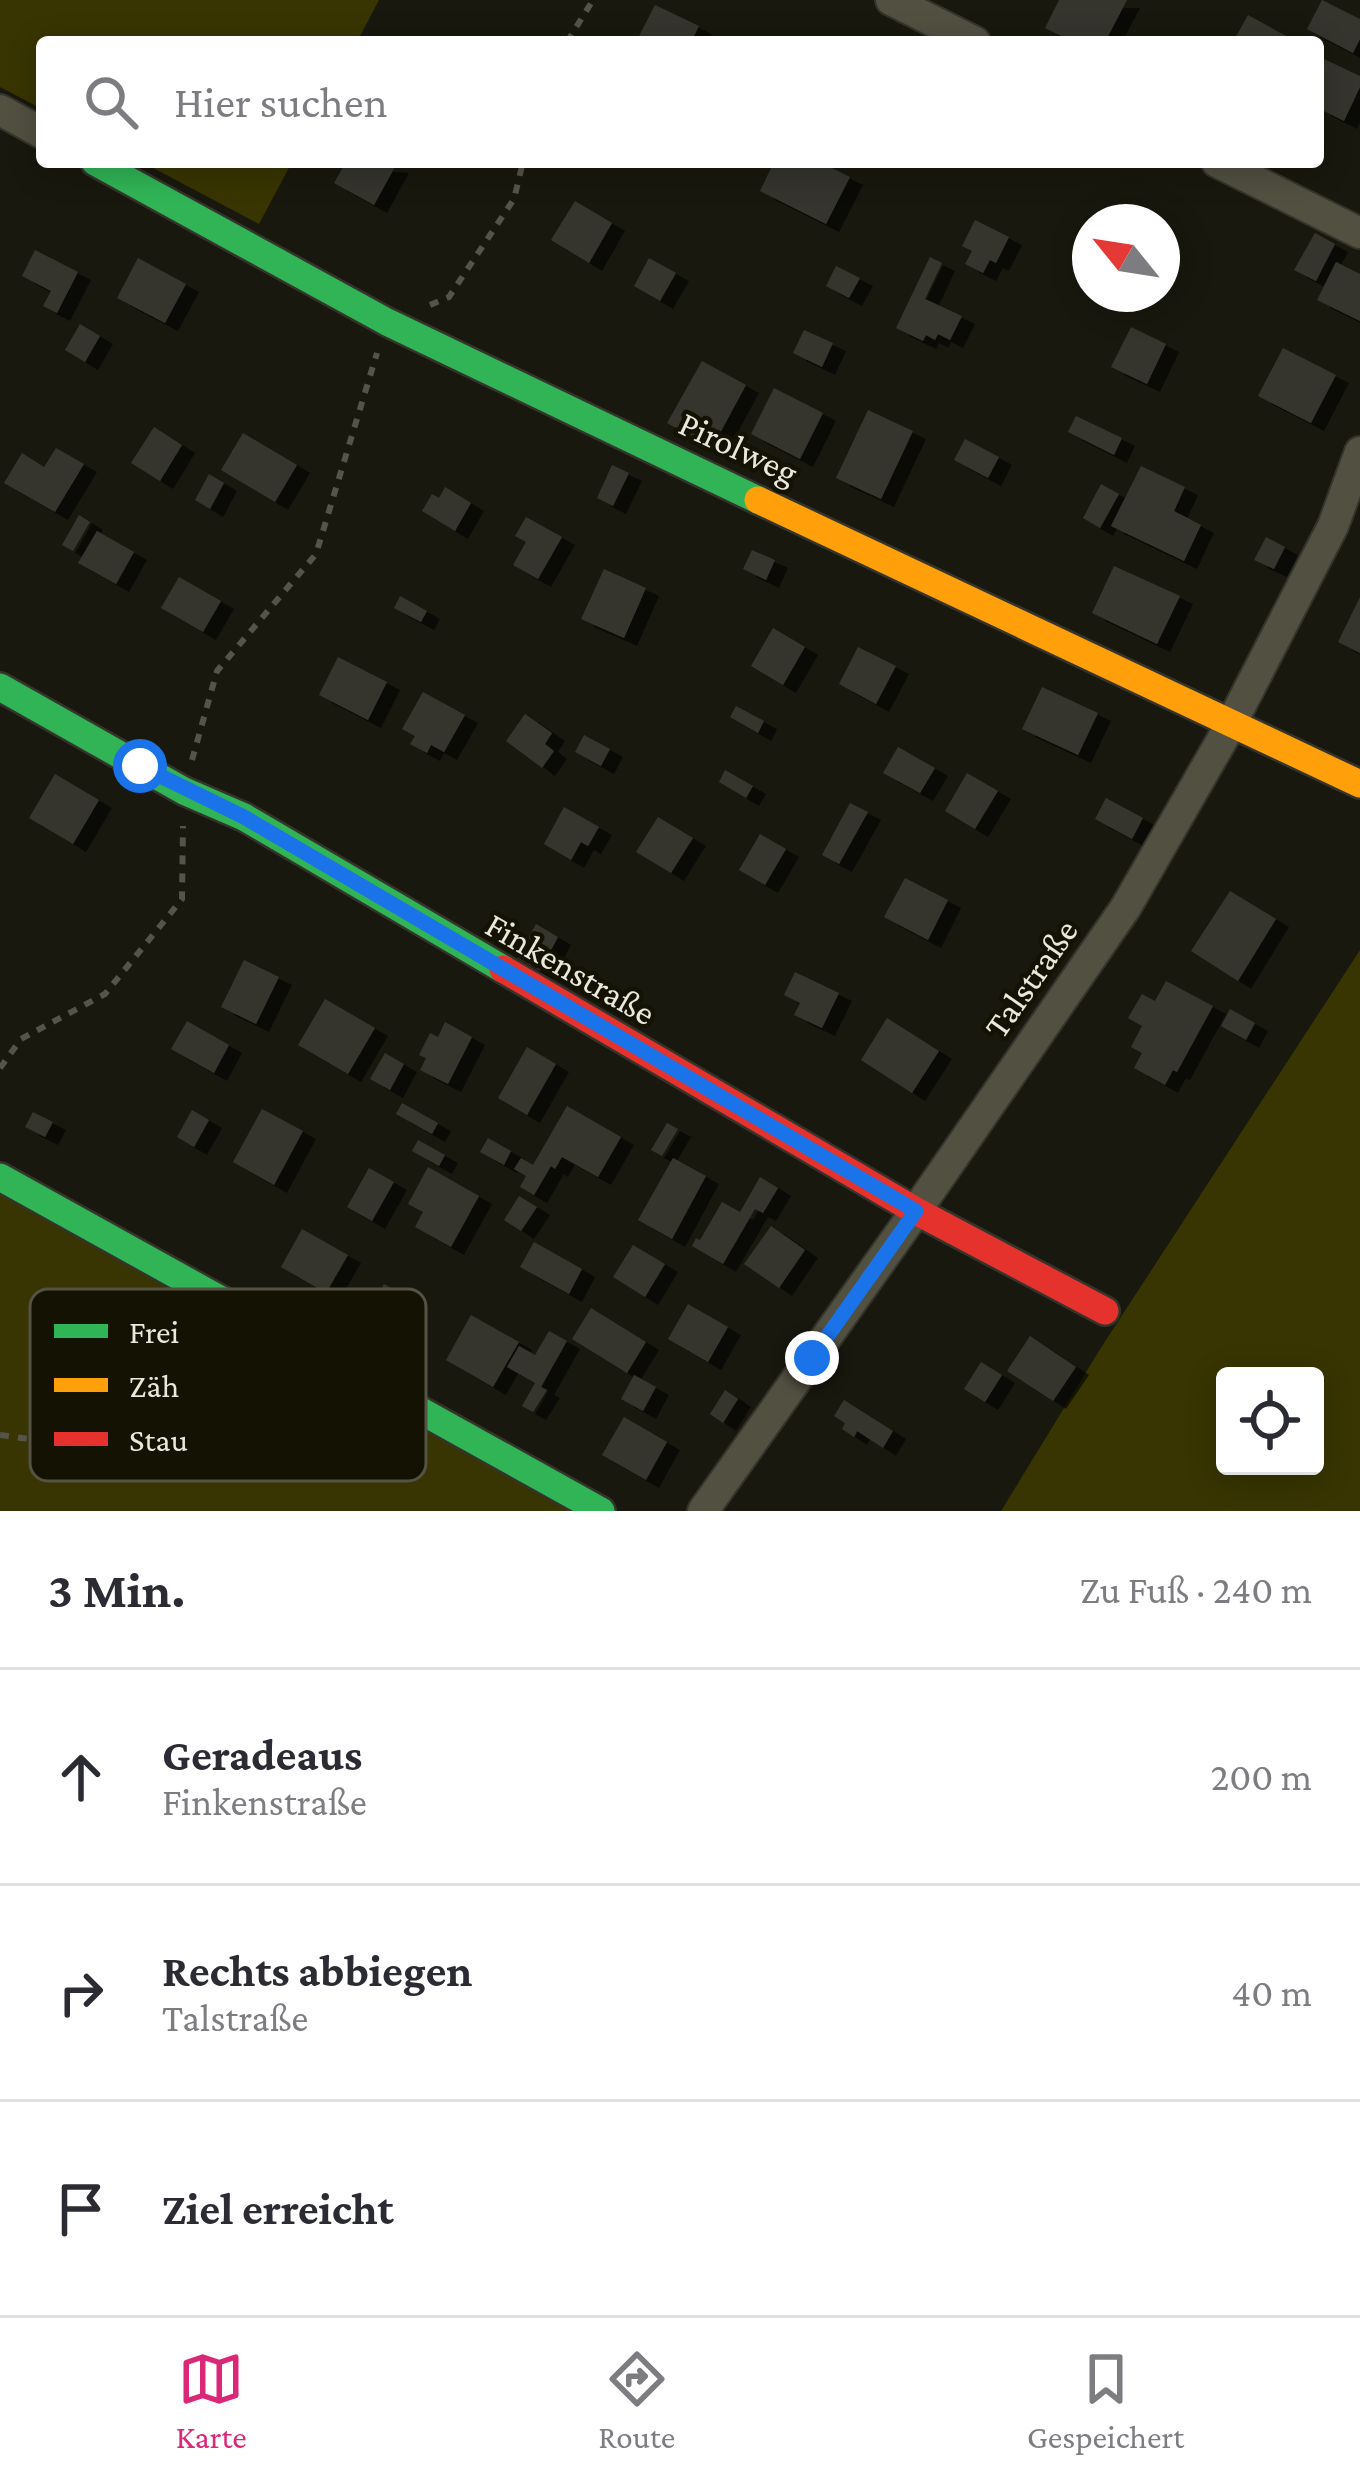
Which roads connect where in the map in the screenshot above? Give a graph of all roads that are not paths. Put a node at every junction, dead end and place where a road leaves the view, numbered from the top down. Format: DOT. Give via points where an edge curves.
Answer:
graph roads {
  1 [pos="891,0"];
  2 [pos="963,36"];
  3 [pos="0,110"];
  4 [pos="36,131"];
  5 [pos="105,168"];
  6 [pos="1228,168"];
  7 [pos="1360,233"];
  8 [pos="1360,452"];
  9 [pos="0,687"];
  10 [pos="1230,726"];
  11 [pos="1360,784"];
  12 [pos="0,1177"];
  13 [pos="916,1211"];
  14 [pos="204,1289"];
  15 [pos="1106,1311"];
  16 [pos="426,1412"];
  17 [pos="601,1511"];
  18 [pos="703,1511"];
  1 -- 2 [label="street"];
  3 -- 4 [label="street"];
  5 -- 10 [label="street, Pirolweg" via="387,322"];
  6 -- 7 [label="street"];
  8 -- 10 [label="street, Talstraße" via="1333,526"];
  9 -- 13 [label="street, Finkenstraße" via="244,817"];
  10 -- 11 [label="street, Pirolweg"];
  10 -- 13 [label="street, Talstraße" via="1126,907"];
  12 -- 14 [label="street"];
  13 -- 15 [label="street, Finkenstraße"];
  13 -- 18 [label="street, Talstraße"];
  16 -- 17 [label="street"];
}
